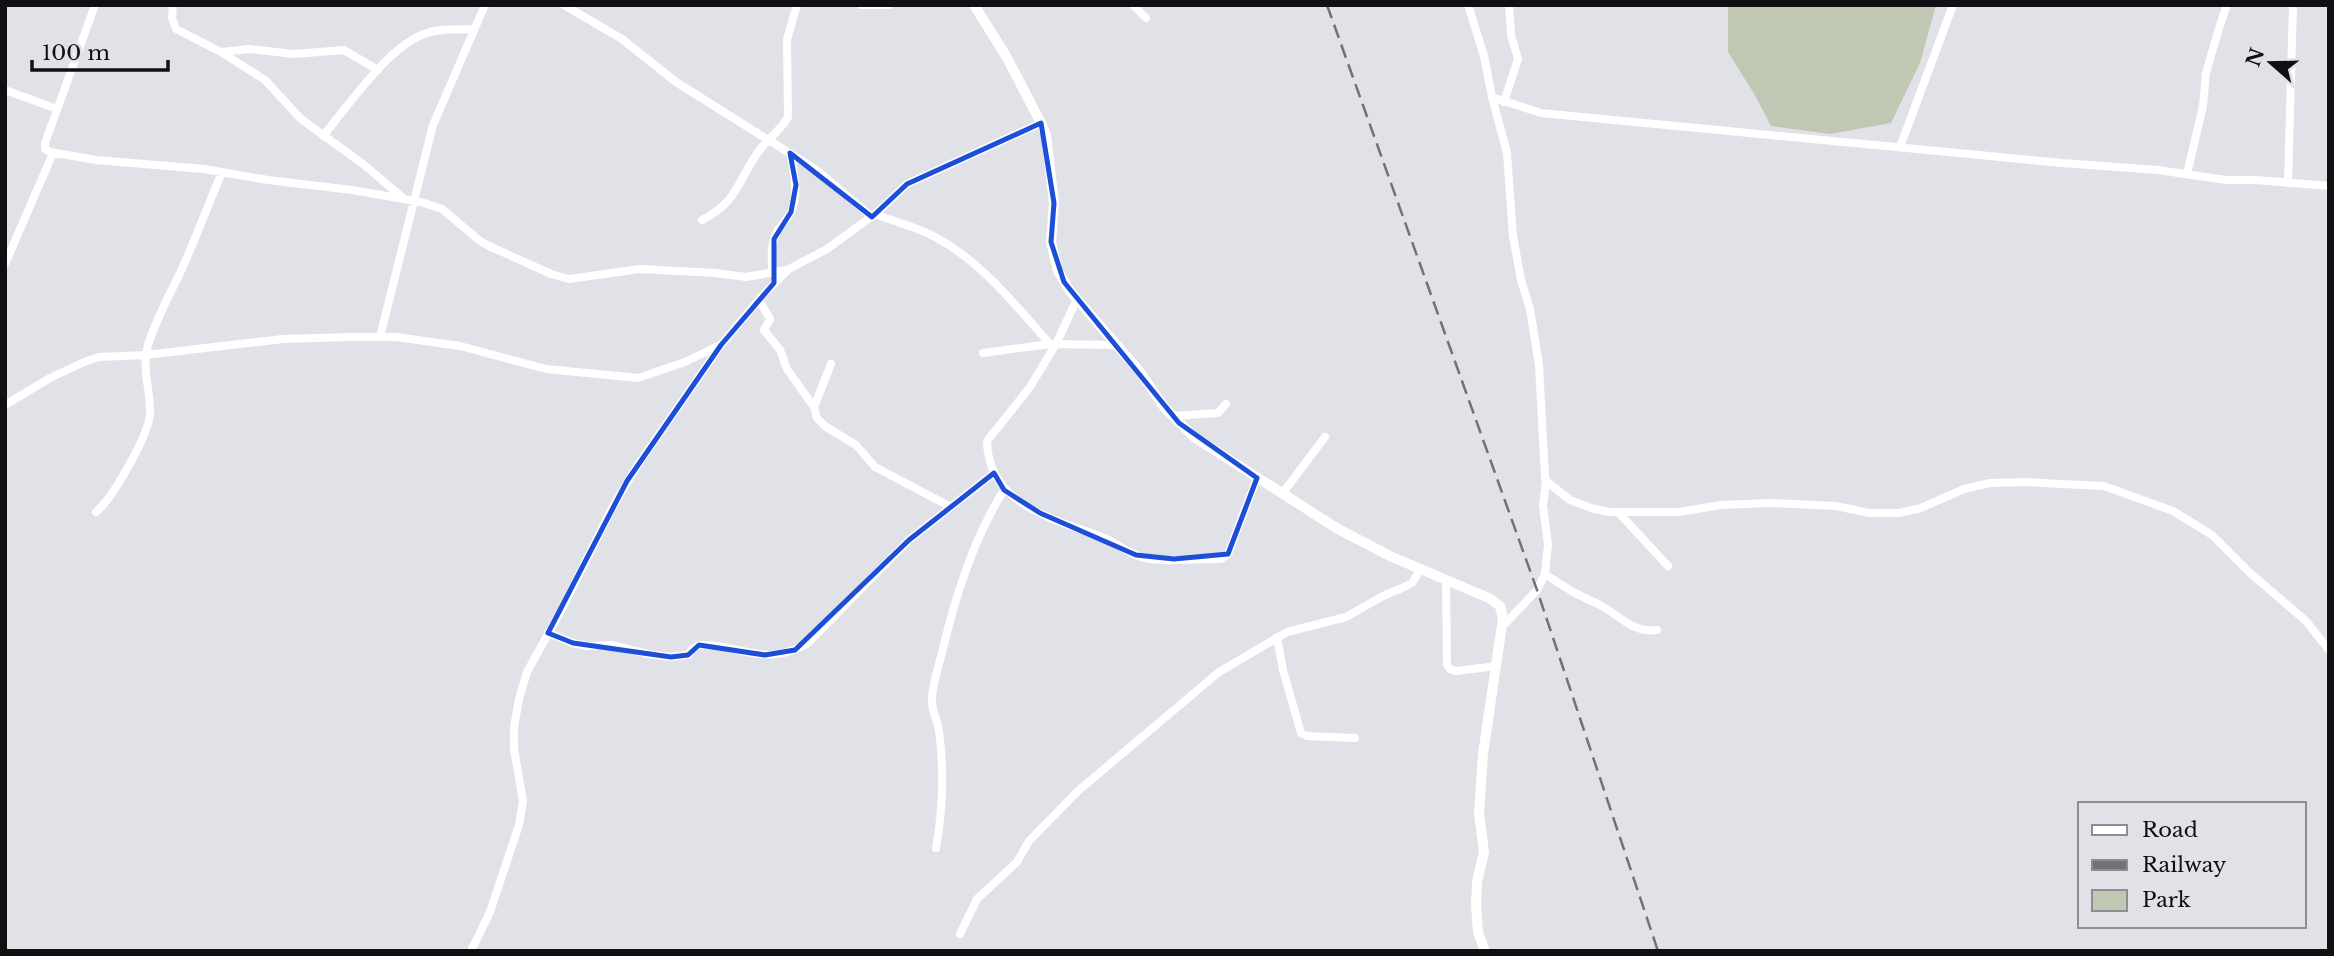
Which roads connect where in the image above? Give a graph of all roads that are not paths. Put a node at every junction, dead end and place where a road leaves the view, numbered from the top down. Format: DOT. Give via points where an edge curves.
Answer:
graph roads {
  1 [pos="95,5"];
  2 [pos="173,5"];
  3 [pos="485,5"];
  4 [pos="564,5"];
  5 [pos="861,5"];
  6 [pos="889,5"];
  7 [pos="1133,5"];
  8 [pos="1468,5"];
  9 [pos="1509,5"];
  10 [pos="1954,5"];
  11 [pos="2227,5"];
  12 [pos="2293,5"];
  13 [pos="797,6"];
  14 [pos="977,6"];
  15 [pos="1146,18"];
  16 [pos="473,29"];
  17 [pos="221,52"];
  18 [pos="378,69"];
  19 [pos="5,90"];
  20 [pos="1492,97"];
  21 [pos="1504,102"];
  22 [pos="57,109"];
  23 [pos="1041,122"];
  24 [pos="323,135"];
  25 [pos="768,141"];
  26 [pos="1900,147"];
  27 [pos="53,153"];
  28 [pos="790,153"];
  29 [pos="222,172"];
  30 [pos="2187,174"];
  31 [pos="2288,183"];
  32 [pos="2329,186"];
  33 [pos="409,200"];
  34 [pos="873,215"];
  35 [pos="702,220"];
  36 [pos="5,264"];
  37 [pos="789,269"];
  38 [pos="773,273"];
  39 [pos="1077,299"];
  40 [pos="759,300"];
  41 [pos="380,337"];
  42 [pos="1053,344"];
  43 [pos="721,345"];
  44 [pos="1118,345"];
  45 [pos="983,353"];
  46 [pos="145,355"];
  47 [pos="831,364"];
  48 [pos="1226,404"];
  49 [pos="5,405"];
  50 [pos="814,407"];
  51 [pos="1172,416"];
  52 [pos="1325,437"];
  53 [pos="994,473"];
  54 [pos="1257,478"];
  55 [pos="1546,481"];
  56 [pos="1004,490"];
  57 [pos="1282,494"];
  58 [pos="951,508"];
  59 [pos="1618,512"];
  60 [pos="96,513"];
  61 [pos="1668,566"];
  62 [pos="1421,568"];
  63 [pos="1545,574"];
  64 [pos="1446,579"];
  65 [pos="1502,626"];
  66 [pos="1657,629"];
  67 [pos="548,633"];
  68 [pos="1278,637"];
  69 [pos="2329,650"];
  70 [pos="1497,666"];
  71 [pos="1355,738"];
  72 [pos="936,848"];
  73 [pos="960,934"];
  74 [pos="471,951"];
  75 [pos="1485,951"];
  1 -- 22 [label="street"];
  2 -- 17 [label="street" via="176,29"];
  3 -- 16 [label="street"];
  4 -- 25 [label="street" via="622,39 676,82"];
  5 -- 6 [label="street"];
  7 -- 15 [label="street"];
  8 -- 20 [label="street"];
  9 -- 21 [label="street" via="1518,59"];
  10 -- 26 [label="street"];
  11 -- 30 [label="street" via="2206,73"];
  12 -- 31 [label="street"];
  13 -- 25 [label="street" via="786,47 788,117"];
  14 -- 23 [label="street"];
  16 -- 18 [label="street" via="424,34"];
  16 -- 33 [label="street" via="433,125"];
  17 -- 18 [label="street" via="344,50"];
  17 -- 24 [label="street" via="265,79 301,119"];
  18 -- 24 [label="street"];
  19 -- 22 [label="street"];
  20 -- 21 [label="street"];
  20 -- 55 [label="street" via="1507,153 1513,236 1539,365"];
  21 -- 26 [label="street" via="1541,113"];
  22 -- 27 [label="street" via="45,143 45,149"];
  23 -- 34 [label="street" via="907,184"];
  23 -- 39 [label="street" via="1054,203 1053,256"];
  24 -- 33 [label="street"];
  25 -- 28 [label="street"];
  25 -- 35 [label="street" via="733,197"];
  26 -- 30 [label="street"];
  27 -- 29 [label="street"];
  27 -- 36 [label="street"];
  28 -- 34 [label="street"];
  28 -- 38 [label="street" via="796,185 791,212 774,239"];
  29 -- 33 [label="street"];
  29 -- 46 [label="street"];
  30 -- 31 [label="street"];
  31 -- 32 [label="street"];
  33 -- 38 [label="street" via="442,209 480,241 569,279 640,269 746,277"];
  33 -- 41 [label="street"];
  34 -- 37 [label="street" via="827,249"];
  34 -- 42 [label="street" via="949,246 993,282"];
  37 -- 38 [label="street"];
  37 -- 40 [label="street"];
  39 -- 42 [label="street"];
  39 -- 44 [label="street"];
  40 -- 43 [label="street"];
  40 -- 50 [label="street" via="770,319 765,334 780,350 787,369"];
  41 -- 43 [label="street" via="460,346 546,369 629,378 649,375"];
  41 -- 46 [label="street" via="282,339"];
  42 -- 44 [label="street"];
  42 -- 45 [label="street"];
  42 -- 53 [label="street" via="1030,387 989,436"];
  43 -- 67 [label="street" via="626,481"];
  44 -- 51 [label="street"];
  46 -- 49 [label="street" via="84,362"];
  46 -- 60 [label="street" via="149,421 123,476"];
  47 -- 50 [label="street"];
  48 -- 51 [label="street" via="1218,413"];
  50 -- 58 [label="street" via="826,427 856,444 875,467"];
  51 -- 54 [label="street" via="1194,437"];
  52 -- 57 [label="street"];
  53 -- 56 [label="street"];
  53 -- 58 [label="street"];
  54 -- 56 [label="street" via="1228,554 1221,559 1146,558 1063,525"];
  54 -- 57 [label="street"];
  55 -- 59 [label="street" via="1570,500"];
  55 -- 63 [label="street"];
  56 -- 72 [label="street" via="977,541 935,680 932,702 939,731 942,806"];
  57 -- 62 [label="street" via="1363,544"];
  58 -- 67 [label="street" via="909,540 807,644 783,654 699,645 684,657 660,656 611,645 573,643"];
  59 -- 61 [label="street"];
  59 -- 69 [label="street" via="1679,512 1770,503 1899,513 1990,483 2104,486 2173,511 2212,535 2306,621"];
  62 -- 64 [label="street"];
  62 -- 68 [label="street" via="1412,583 1346,617"];
  63 -- 65 [label="street" via="1537,590"];
  63 -- 66 [label="street" via="1624,622"];
  64 -- 65 [label="street" via="1498,603 1503,611"];
  64 -- 70 [label="street" via="1447,665 1456,671"];
  65 -- 70 [label="street"];
  67 -- 74 [label="street" via="527,672 519,699 514,749 523,801 519,825 490,912"];
  68 -- 71 [label="street" via="1301,733"];
  68 -- 73 [label="street" via="1219,671 1078,791 978,899"];
  70 -- 75 [label="street" via="1478,820 1485,852 1476,905"];
}
